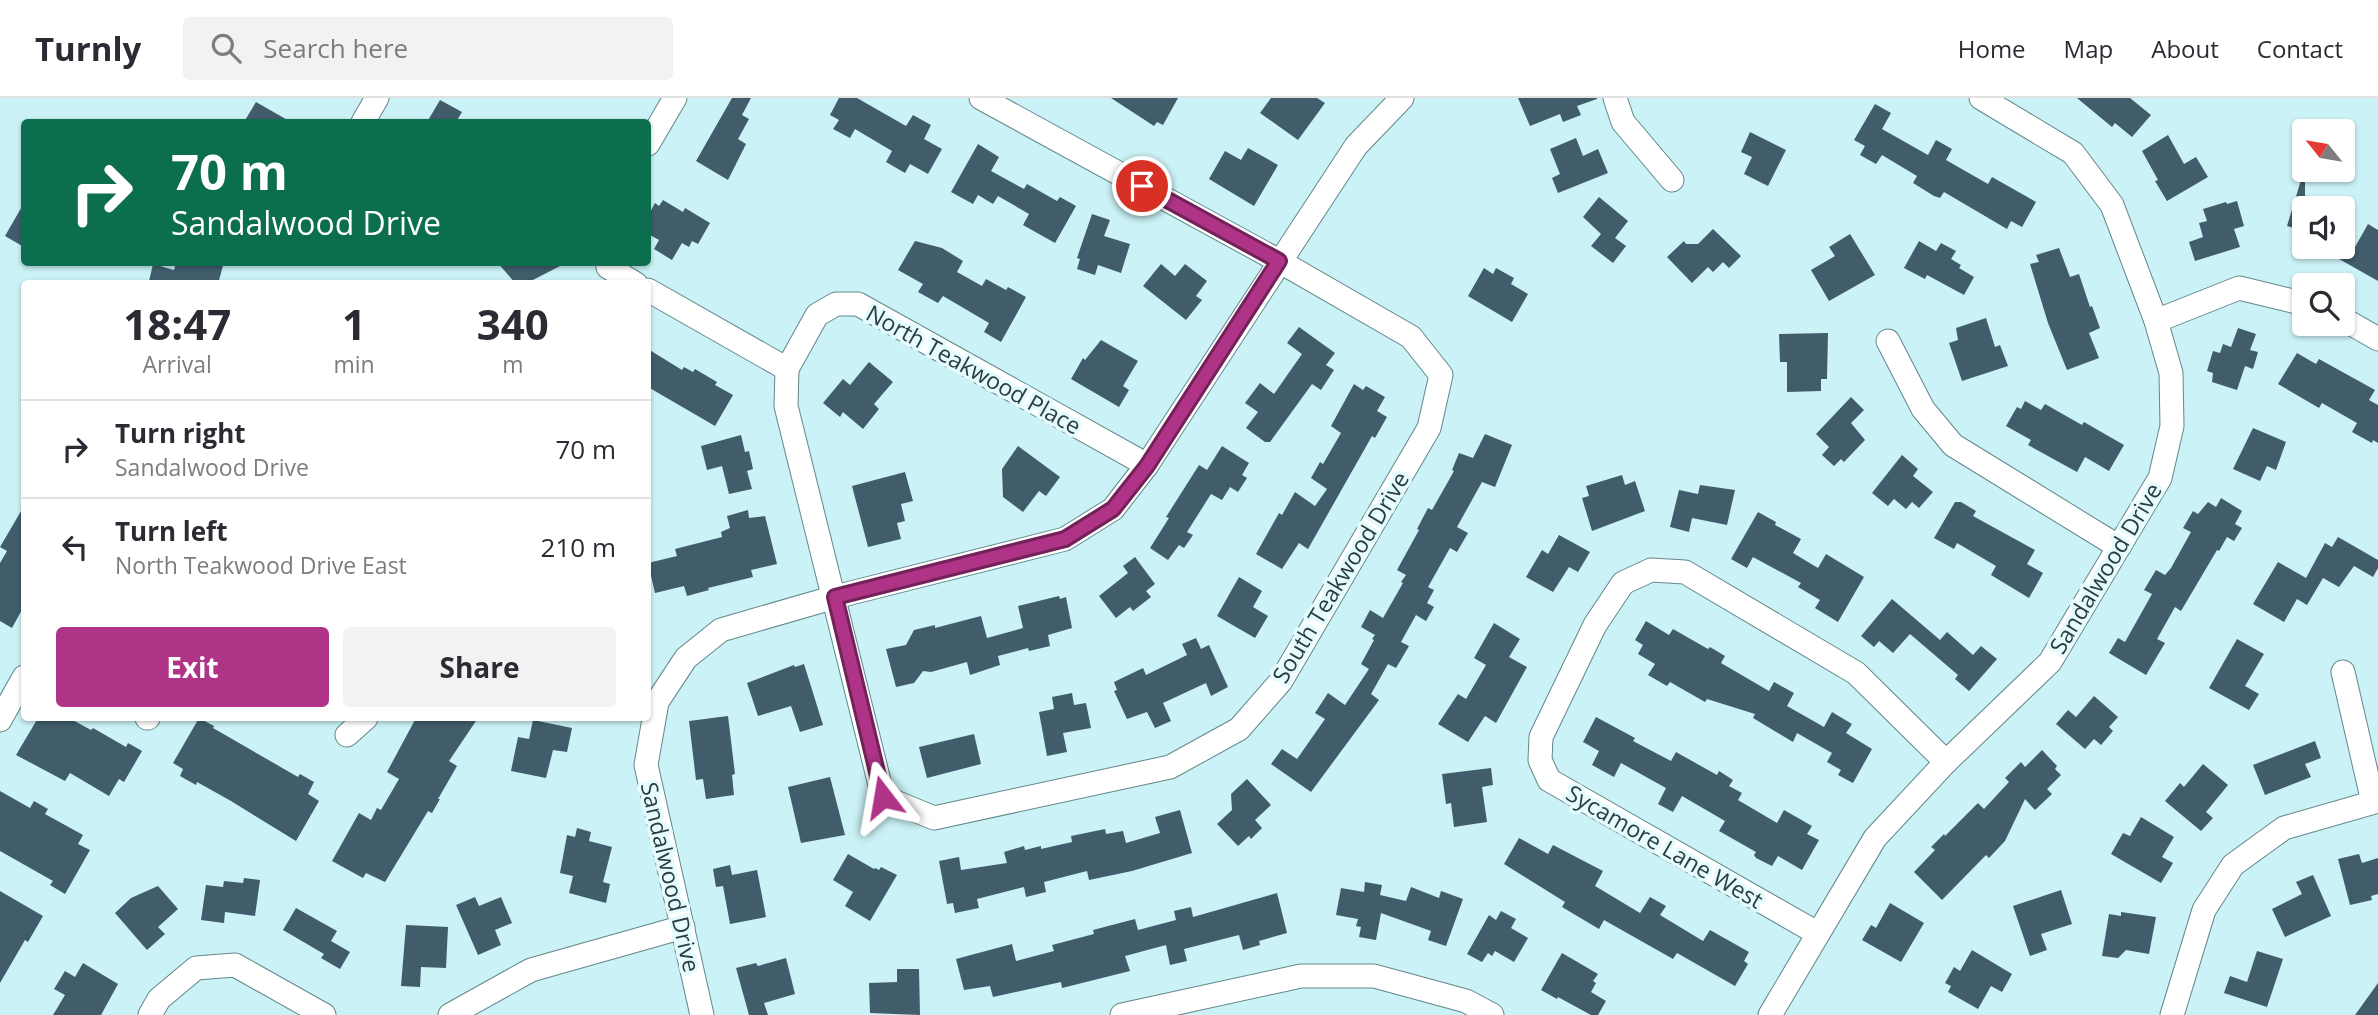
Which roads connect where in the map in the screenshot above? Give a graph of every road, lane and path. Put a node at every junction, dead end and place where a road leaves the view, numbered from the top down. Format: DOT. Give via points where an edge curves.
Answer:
graph roads {
  1 [pos="377,98"];
  2 [pos="675,98"];
  3 [pos="981,98"];
  4 [pos="1402,98"];
  5 [pos="1615,98"];
  6 [pos="1980,98"];
  7 [pos="365,119"];
  8 [pos="651,139"];
  9 [pos="1672,180"];
  10 [pos="1279,261"];
  11 [pos="608,266"];
  12 [pos="629,280"];
  13 [pos="651,292"];
  14 [pos="2292,301"];
  15 [pos="2156,321"];
  16 [pos="2355,326"];
  17 [pos="2378,339"];
  18 [pos="1888,341"];
  19 [pos="787,369"];
  20 [pos="1147,466"];
  21 [pos="2119,547"];
  22 [pos="835,597"];
  23 [pos="2343,672"];
  24 [pos="21,682"];
  25 [pos="0,720"];
  26 [pos="363,721"];
  27 [pos="347,735"];
  28 [pos="1946,762"];
  29 [pos="2375,802"];
  30 [pos="683,927"];
  31 [pos="1817,933"];
  32 [pos="150,1015"];
  33 [pos="324,1015"];
  34 [pos="450,1015"];
  35 [pos="702,1015"];
  36 [pos="1122,1015"];
  37 [pos="1492,1015"];
  38 [pos="1770,1015"];
  39 [pos="2172,1015"];
  1 -- 7 [label="street"];
  2 -- 8 [label="street"];
  3 -- 10 [label="street"];
  4 -- 10 [label="street, Sandalwood Drive" via="1356,146"];
  5 -- 9 [label="street" via="1623,122"];
  6 -- 15 [label="street, Sandalwood Drive" via="2073,153 2112,205"];
  10 -- 20 [label="street, Sandalwood Drive"];
  10 -- 22 [label="street, South Teakwood Drive" via="1410,337 1441,375 1429,428 1282,681 1239,729 1170,767 934,818 883,797"];
  11 -- 12 [label="street"];
  13 -- 19 [label="street"];
  14 -- 15 [label="street" via="2239,288"];
  15 -- 21 [label="street, Sandalwood Drive" via="2171,373 2172,426 2160,478"];
  16 -- 17 [label="street"];
  18 -- 21 [label="street" via="1923,409 1953,445"];
  19 -- 20 [label="street, North Teakwood Place" via="817,314 836,304 858,304"];
  19 -- 22 [label="street" via="786,406"];
  20 -- 22 [label="street, Sandalwood Drive" via="1113,509 1065,539"];
  21 -- 28 [label="street, Sandalwood Drive" via="2050,662"];
  22 -- 30 [label="street, Sandalwood Drive" via="720,630 686,658 657,702 646,765"];
  23 -- 29 [label="street"];
  24 -- 25 [label="street"];
  26 -- 27 [label="street"];
  28 -- 31 [label="street, Sandalwood Drive" via="1875,838"];
  28 -- 31 [label="street, Sycamore Lane West" via="1856,673 1685,572 1651,570 1623,583 1595,625 1541,737 1540,761 1549,779"];
  29 -- 39 [label="street" via="2284,828 2233,865 2204,910"];
  30 -- 34 [label="street" via="531,970"];
  30 -- 35 [label="street, Sandalwood Drive"];
  31 -- 38 [label="street, Sandalwood Drive"];
  32 -- 33 [label="street" via="159,999 196,968 235,965"];
  36 -- 37 [label="street" via="1301,976 1374,976 1466,1001"];
}
